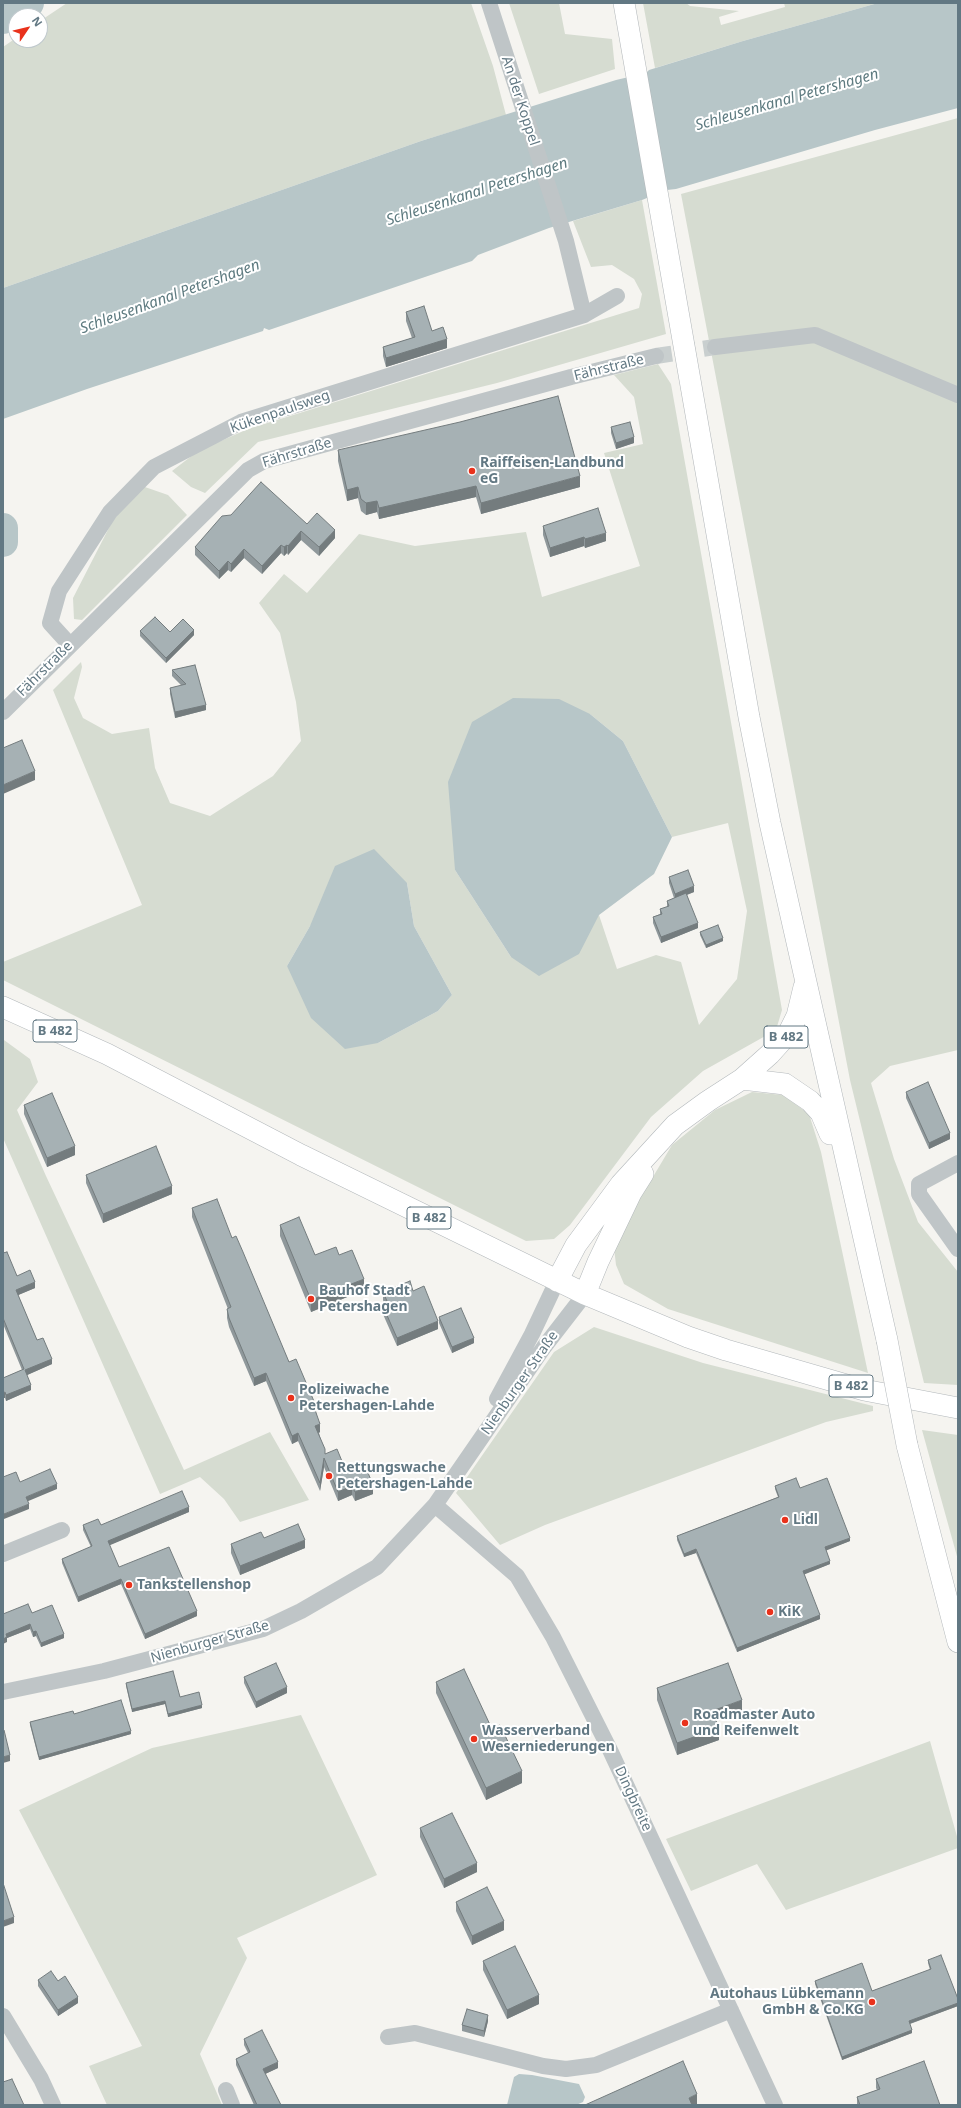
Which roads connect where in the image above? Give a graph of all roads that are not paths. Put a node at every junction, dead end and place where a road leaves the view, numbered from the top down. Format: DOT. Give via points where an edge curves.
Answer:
graph roads {
  1 [pos="489,3"];
  2 [pos="625,7"];
  3 [pos="617,296"];
  4 [pos="584,315"];
  5 [pos="715,347"];
  6 [pos="656,356"];
  7 [pos="958,395"];
  8 [pos="70,645"];
  9 [pos="3,712"];
  10 [pos="805,980"];
  11 [pos="3,1008"];
  12 [pos="742,1079"];
  13 [pos="675,1125"];
  14 [pos="958,1163"];
  15 [pos="852,1192"];
  16 [pos="958,1249"];
  17 [pos="557,1281"];
  18 [pos="585,1294"];
  19 [pos="958,1408"];
  20 [pos="458,1473"];
  21 [pos="435,1505"];
  22 [pos="62,1530"];
  23 [pos="3,1554"];
  24 [pos="958,1642"];
  25 [pos="3,1692"];
  26 [pos="731,2010"];
  27 [pos="5,2023"];
  28 [pos="388,2037"];
  29 [pos="226,2090"];
  30 [pos="53,2105"];
  31 [pos="232,2105"];
  32 [pos="775,2105"];
  1 -- 4 [label="street, An der Koppel" via="566,241"];
  2 -- 10 [label="main road" via="749,717"];
  3 -- 4 [label="street, Kükenpaulsweg"];
  4 -- 8 [label="street, Kükenpaulsweg" via="241,422 154,466 110,512 59,591 50,623"];
  5 -- 7 [label="street" via="815,335"];
  6 -- 8 [label="street, Fährstraße" via="264,461 248,470"];
  8 -- 9 [label="street, Fährstraße"];
  10 -- 12 [label="main road, B 482" via="797,1016 788,1034"];
  10 -- 15 [label="main road"];
  11 -- 17 [label="main road, B 482" via="107,1054 301,1155"];
  12 -- 13 [label="main road, B 482"];
  12 -- 15 [label="main road" via="784,1084 810,1101 822,1113"];
  13 -- 17 [label="main road" via="620,1184 576,1245"];
  13 -- 18 [label="main road, B 482" via="631,1193"];
  14 -- 16 [label="street" via="919,1184 919,1194"];
  15 -- 24 [label="main road, bridge" via="887,1340 907,1445"];
  17 -- 18 [label="main road, B 482"];
  17 -- 20 [label="street, Nienburger Straße" via="532,1334"];
  18 -- 19 [label="main road, B 482" via="726,1350 864,1390"];
  18 -- 20 [label="street, Nienburger Straße" via="544,1347"];
  20 -- 21 [label="street, Nienburger Straße"];
  21 -- 25 [label="street, Nienburger Straße" via="377,1567 263,1630 104,1671"];
  21 -- 26 [label="street, Dingbreite" via="517,1576 537,1610 610,1750"];
  22 -- 23 [label="street"];
  26 -- 28 [label="street" via="596,2065 566,2069 543,2066 415,2034"];
  26 -- 32 [label="street, Dingbreite"];
  27 -- 30 [label="street" via="41,2079"];
  29 -- 31 [label="street"];
}
